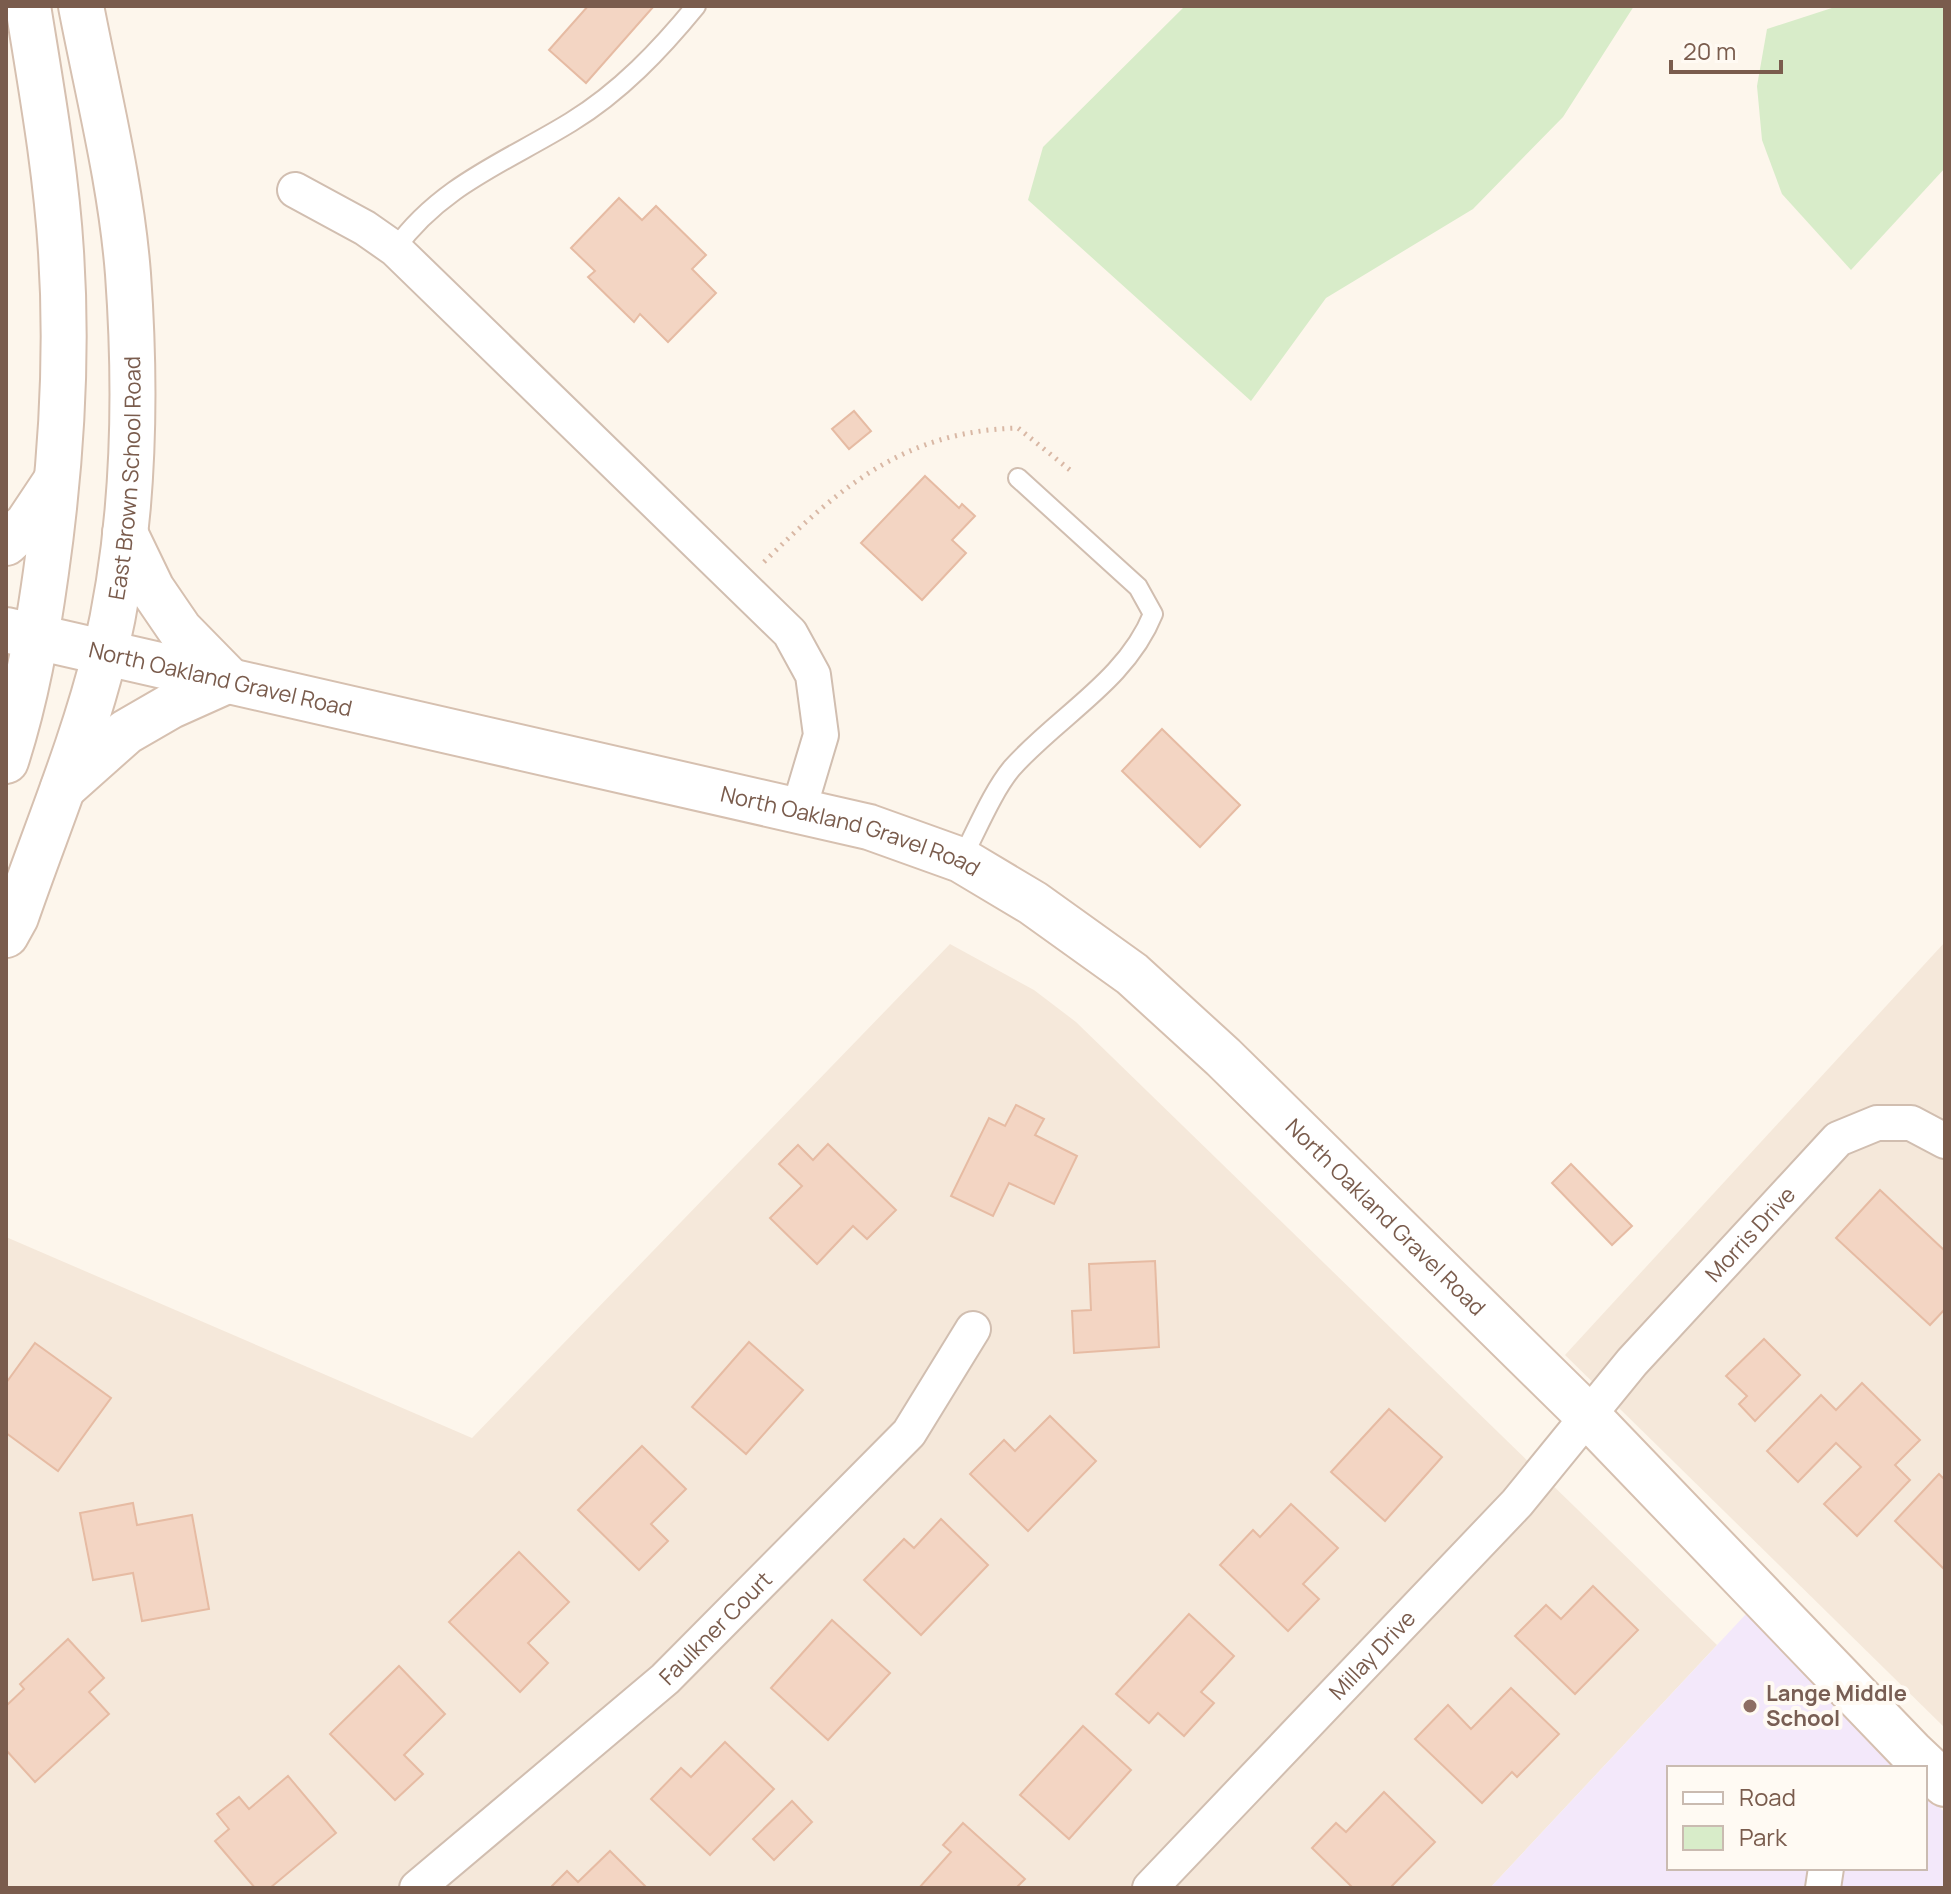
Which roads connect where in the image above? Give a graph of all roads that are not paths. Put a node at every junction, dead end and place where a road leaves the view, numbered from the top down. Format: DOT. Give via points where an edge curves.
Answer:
graph roads {
  1 [pos="28,6"];
  2 [pos="81,6"];
  3 [pos="696,6"];
  4 [pos="295,190"];
  5 [pos="395,249"];
  6 [pos="1018,478"];
  7 [pos="57,480"];
  8 [pos="125,533"];
  9 [pos="6,543"];
  10 [pos="22,634"];
  11 [pos="105,652"];
  12 [pos="229,680"];
  13 [pos="6,761"];
  14 [pos="60,790"];
  15 [pos="798,812"];
  16 [pos="961,860"];
  17 [pos="6,935"];
  18 [pos="1945,1141"];
  19 [pos="973,1329"];
  20 [pos="1589,1417"];
  21 [pos="1904,1760"];
  22 [pos="1927,1773"];
  23 [pos="1945,1784"];
  24 [pos="417,1888"];
  25 [pos="1150,1888"];
  1 -- 7 [label="street" via="61,250 64,339"];
  2 -- 8 [label="street, East Brown School Road" via="128,273 132,405"];
  3 -- 5 [label="lane" via="663,46 615,89 573,121 439,200"];
  4 -- 5 [label="street"];
  5 -- 15 [label="street" via="790,633 813,675 821,735"];
  6 -- 16 [label="lane" via="1138,587 1153,614 1143,639 1100,688 1011,769"];
  7 -- 9 [label="street" via="27,524"];
  7 -- 10 [label="street"];
  8 -- 11 [label="street, East Brown School Road"];
  8 -- 12 [label="street" via="152,589 180,630"];
  10 -- 11 [label="street, North Oakland Gravel Road"];
  10 -- 13 [label="street" via="23,708"];
  11 -- 12 [label="street, North Oakland Gravel Road"];
  11 -- 14 [label="street, East Brown School Road"];
  12 -- 14 [label="street" via="126,732"];
  12 -- 15 [label="street, North Oakland Gravel Road"];
  14 -- 17 [label="street, East Brown School Road"];
  15 -- 16 [label="street, North Oakland Gravel Road" via="869,827"];
  16 -- 20 [label="street, North Oakland Gravel Road" via="1033,903 1132,974"];
  18 -- 20 [label="street, Morris Drive" via="1911,1123 1877,1123 1838,1139 1632,1362"];
  19 -- 24 [label="street, Faulkner Court" via="909,1433 665,1679"];
  20 -- 21 [label="street, North Oakland Gravel Road"];
  20 -- 25 [label="street, Millay Drive" via="1517,1503"];
  22 -- 23 [label="street, North Oakland Gravel Road"];
}
